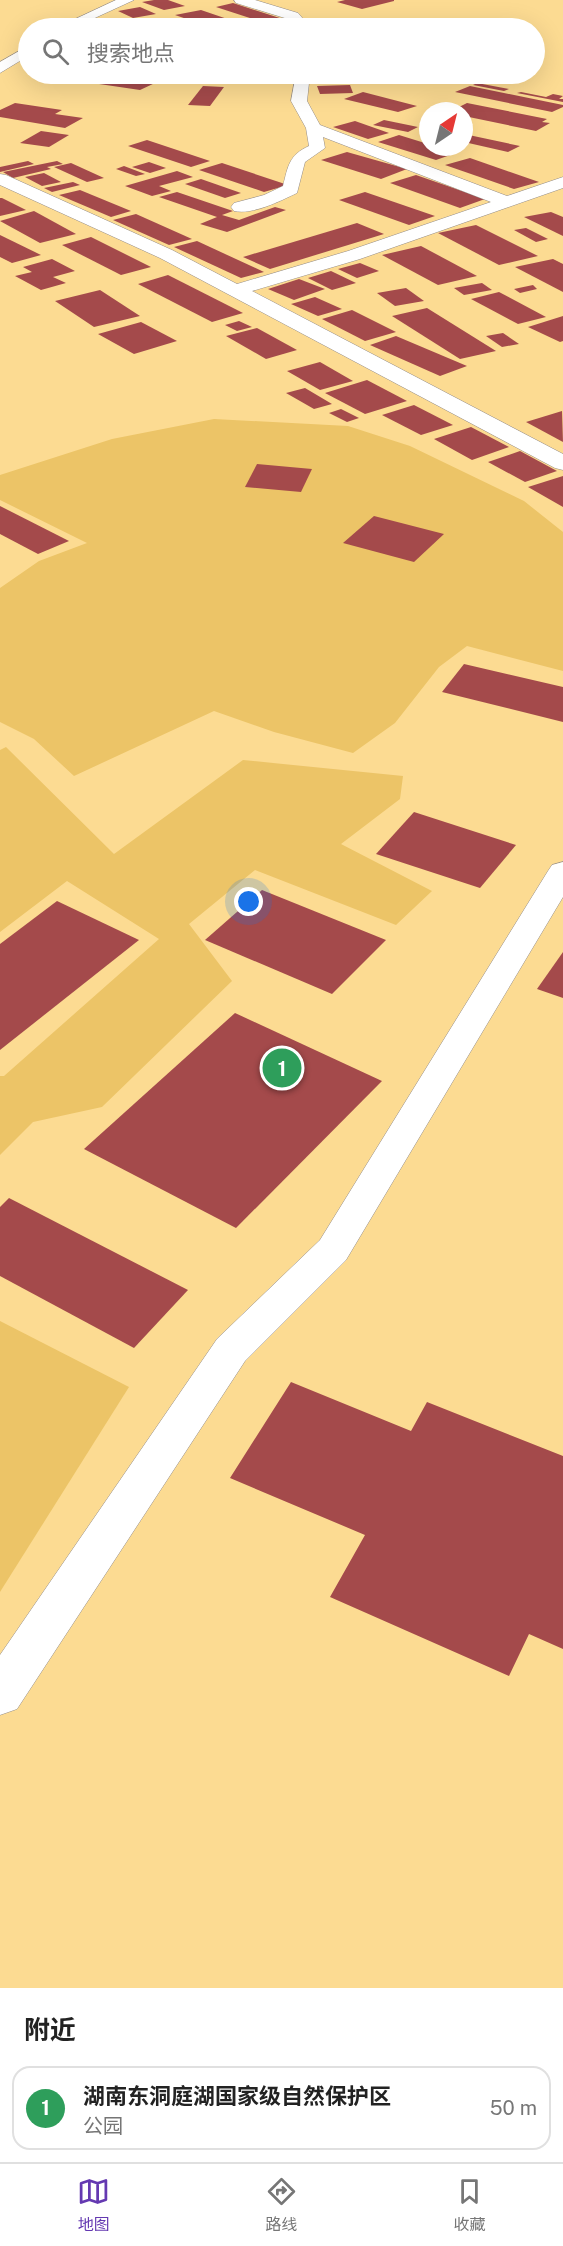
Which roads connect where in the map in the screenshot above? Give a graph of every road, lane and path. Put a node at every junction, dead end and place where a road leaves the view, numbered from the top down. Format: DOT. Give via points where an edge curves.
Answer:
graph roads {
  1 [pos="127,0"];
  2 [pos="241,0"];
  3 [pos="86,18"];
  4 [pos="295,18"];
  5 [pos="18,57"];
  6 [pos="0,69"];
  7 [pos="302,84"];
  8 [pos="314,128"];
  9 [pos="0,179"];
  10 [pos="563,182"];
  11 [pos="507,202"];
  12 [pos="240,207"];
  13 [pos="236,290"];
  14 [pos="563,463"];
  15 [pos="560,881"];
  16 [pos="0,1694"];
  1 -- 3 [label="street"];
  2 -- 4 [label="street"];
  5 -- 6 [label="street"];
  7 -- 8 [label="street" via="299,101"];
  8 -- 11 [label="street"];
  8 -- 12 [label="street" via="317,148 299,156 291,189"];
  9 -- 13 [label="street"];
  10 -- 11 [label="street"];
  11 -- 13 [label="street" via="354,255"];
  13 -- 14 [label="street"];
  15 -- 16 [label="street" via="333,1250 231,1350"];
}
